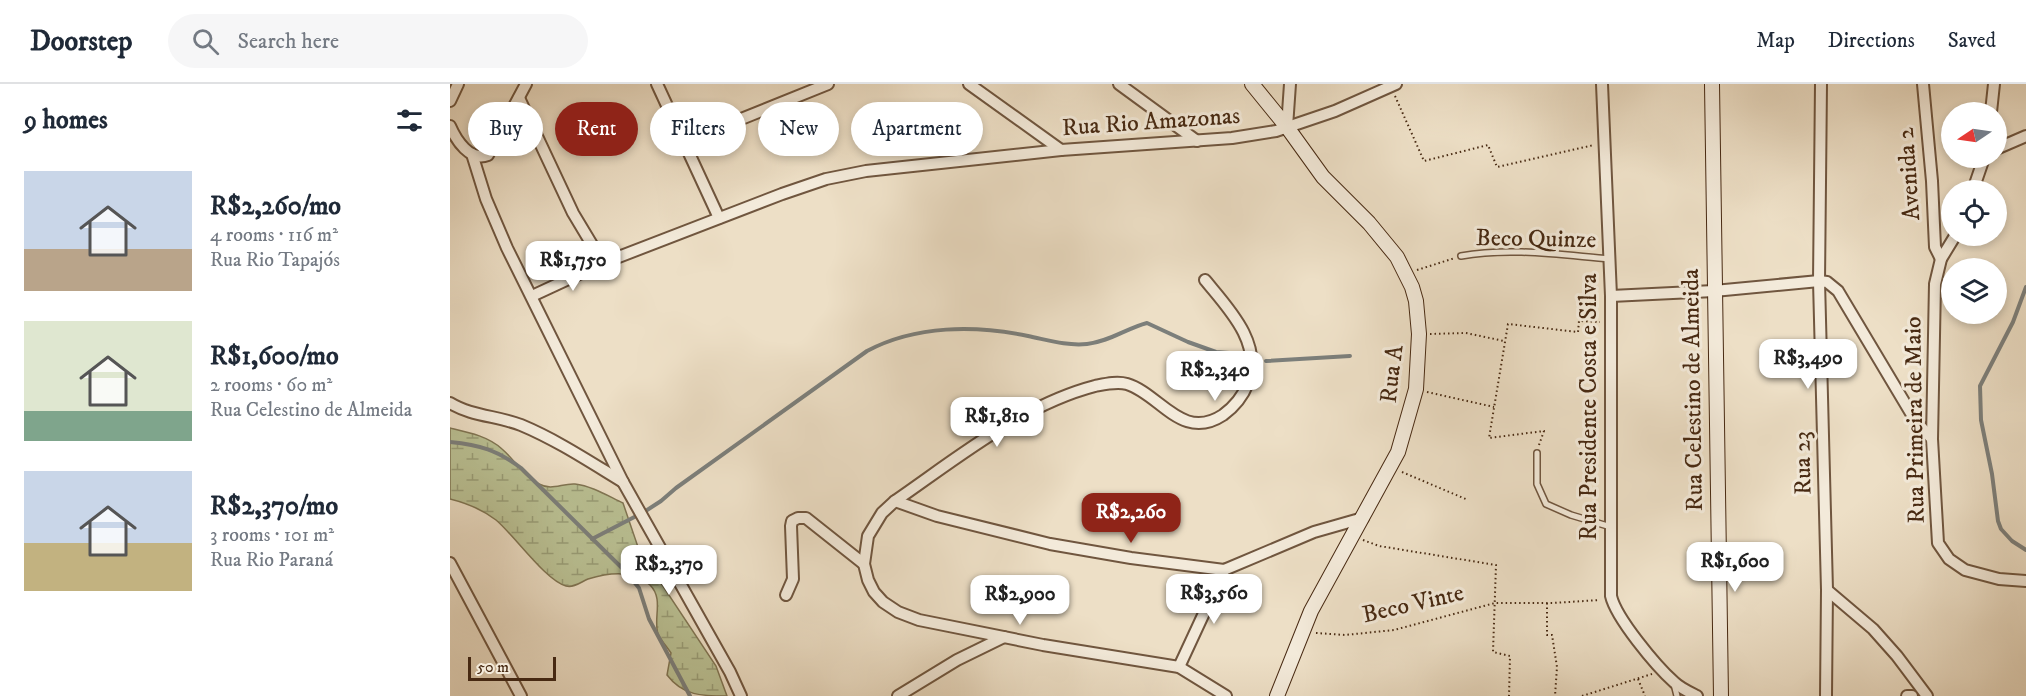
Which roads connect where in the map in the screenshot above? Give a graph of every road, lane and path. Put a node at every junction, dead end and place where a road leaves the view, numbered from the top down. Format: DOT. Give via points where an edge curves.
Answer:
graph roads {
  1 [pos="458,84"];
  2 [pos="526,84"];
  3 [pos="657,84"];
  4 [pos="828,84"];
  5 [pos="969,84"];
  6 [pos="1119,84"];
  7 [pos="1252,84"];
  8 [pos="1290,84"];
  9 [pos="1602,84"];
  10 [pos="1712,84"];
  11 [pos="1821,84"];
  12 [pos="1923,84"];
  13 [pos="1994,84"];
  14 [pos="1394,85"];
  15 [pos="519,98"];
  16 [pos="450,101"];
  17 [pos="517,102"];
  18 [pos="665,102"];
  19 [pos="1992,102"];
  20 [pos="746,117"];
  21 [pos="450,126"];
  22 [pos="1287,127"];
  23 [pos="2026,136"];
  24 [pos="1197,141"];
  25 [pos="1606,142"];
  26 [pos="2007,144"];
  27 [pos="1061,150"];
  28 [pos="468,151"];
  29 [pos="473,156"];
  30 [pos="690,156"];
  31 [pos="719,218"];
  32 [pos="1461,256"];
  33 [pos="1610,259"];
  34 [pos="1941,259"];
  35 [pos="603,263"];
  36 [pos="1406,273"];
  37 [pos="1205,280"];
  38 [pos="1820,281"];
  39 [pos="1714,291"];
  40 [pos="532,296"];
  41 [pos="1611,296"];
  42 [pos="1612,323"];
  43 [pos="1419,334"];
  44 [pos="1504,341"];
  45 [pos="1416,389"];
  46 [pos="450,403"];
  47 [pos="1494,407"];
  48 [pos="1932,439"];
  49 [pos="1537,453"];
  50 [pos="1391,468"];
  51 [pos="623,482"];
  52 [pos="1467,500"];
  53 [pos="895,501"];
  54 [pos="1363,518"];
  55 [pos="1611,527"];
  56 [pos="1354,535"];
  57 [pos="450,563"];
  58 [pos="864,564"];
  59 [pos="1224,570"];
  60 [pos="2026,581"];
  61 [pos="1827,590"];
  62 [pos="786,595"];
  63 [pos="1612,598"];
  64 [pos="1495,603"];
  65 [pos="1547,603"];
  66 [pos="1302,632"];
  67 [pos="1004,637"];
  68 [pos="1179,667"];
  69 [pos="1664,670"];
  70 [pos="1638,679"];
  71 [pos="1674,682"];
  72 [pos="521,696"];
  73 [pos="741,696"];
  74 [pos="898,696"];
  75 [pos="1226,696"];
  76 [pos="1277,696"];
  77 [pos="1509,696"];
  78 [pos="1555,696"];
  79 [pos="1582,696"];
  80 [pos="1645,696"];
  81 [pos="1677,696"];
  82 [pos="1697,696"];
  83 [pos="1721,696"];
  84 [pos="1826,696"];
  85 [pos="1907,696"];
  86 [pos="1912,696"];
  87 [pos="1927,696"];
  1 -- 16 [label="street"];
  2 -- 15 [label="street"];
  3 -- 18 [label="street"];
  4 -- 20 [label="street"];
  5 -- 27 [label="street"];
  6 -- 24 [label="street"];
  7 -- 22 [label="street, Rua A"];
  8 -- 22 [label="street"];
  9 -- 25 [label="street, Rua Presidente Costa e Silva"];
  10 -- 39 [label="street, Rua Celestino de Almeida"];
  11 -- 38 [label="street, Rua 23"];
  12 -- 34 [label="street, Avenida 2" via="1935,247"];
  13 -- 19 [label="street"];
  14 -- 22 [label="street, Rua Rio Amazonas" via="1350,106"];
  14 -- 25 [label="path" via="1424,161 1488,145 1497,167"];
  15 -- 17 [label="street"];
  15 -- 35 [label="street" via="577,221"];
  21 -- 28 [label="street"];
  22 -- 24 [label="street, Rua Rio Amazonas" via="1257,135"];
  22 -- 36 [label="street, Rua A" via="1323,177 1387,243"];
  23 -- 26 [label="street"];
  24 -- 27 [label="street, Rua Rio Amazonas"];
  25 -- 33 [label="street, Rua Presidente Costa e Silva"];
  27 -- 31 [label="street, Rua Rio Amazonas" via="856,173 815,183"];
  29 -- 40 [label="street" via="502,238"];
  30 -- 31 [label="street"];
  31 -- 35 [label="street, Rua Rio Amazonas"];
  32 -- 33 [label="lane, Beco Quinze" via="1513,252"];
  32 -- 36 [label="path"];
  33 -- 41 [label="street, Rua Presidente Costa e Silva"];
  34 -- 48 [label="street, Rua Primeira de Maio" via="1935,284"];
  35 -- 40 [label="street, Rua Rio Amazonas"];
  36 -- 43 [label="street, Rua A" via="1416,301"];
  37 -- 53 [label="street" via="1237,320 1251,355 1247,386 1230,410 1210,421 1188,422 1128,384 1096,386 1064,396 1001,428"];
  38 -- 39 [label="street"];
  38 -- 48 [label="street" via="1838,291 1915,420"];
  38 -- 61 [label="street, Rua 23"];
  39 -- 41 [label="street"];
  39 -- 83 [label="street, Rua Celestino de Almeida"];
  40 -- 51 [label="street"];
  41 -- 42 [label="street, Rua Presidente Costa e Silva"];
  42 -- 44 [label="path" via="1579,321 1578,332 1508,324"];
  42 -- 55 [label="street, Rua Presidente Costa e Silva"];
  43 -- 44 [label="path" via="1467,333"];
  43 -- 45 [label="street, Rua A"];
  44 -- 47 [label="path"];
  45 -- 47 [label="path"];
  45 -- 50 [label="street, Rua A"];
  46 -- 51 [label="street" via="524,427"];
  47 -- 49 [label="path" via="1489,438 1544,431"];
  48 -- 60 [label="street, Rua Primeira de Maio" via="1938,543 1949,559 1965,570 1998,579"];
  49 -- 55 [label="lane" via="1537,484 1546,504"];
  50 -- 52 [label="path"];
  50 -- 54 [label="street, Rua A"];
  51 -- 73 [label="street"];
  53 -- 58 [label="street" via="868,536"];
  53 -- 59 [label="street" via="937,516 1050,544"];
  54 -- 56 [label="street, Rua A"];
  54 -- 59 [label="street" via="1314,532"];
  55 -- 63 [label="street, Rua Presidente Costa e Silva"];
  56 -- 64 [label="path" via="1379,546 1496,566"];
  56 -- 66 [label="street, Rua A"];
  57 -- 72 [label="street"];
  58 -- 62 [label="street" via="806,518 798,518 791,526 793,579"];
  58 -- 67 [label="street" via="874,592 898,612"];
  59 -- 68 [label="street"];
  61 -- 84 [label="street, Rua 23"];
  61 -- 87 [label="street" via="1873,629"];
  63 -- 65 [label="path, Beco Vinte"];
  63 -- 69 [label="street, Rua Presidente Costa e Silva" via="1620,617"];
  64 -- 65 [label="path, Beco Vinte"];
  64 -- 66 [label="path, Beco Vinte" via="1395,630 1345,635"];
  64 -- 77 [label="path, Beco Vinte" via="1493,652 1510,656"];
  65 -- 78 [label="path" via="1547,635 1552,635 1557,667"];
  66 -- 76 [label="street, Rua A"];
  67 -- 68 [label="street"];
  67 -- 74 [label="street"];
  68 -- 75 [label="street"];
  69 -- 70 [label="path"];
  69 -- 71 [label="street, Rua Presidente Costa e Silva"];
  70 -- 79 [label="path"];
  70 -- 80 [label="path"];
  71 -- 81 [label="lane"];
  71 -- 82 [label="street, Rua Presidente Costa e Silva"];
  85 -- 86 [label="street"];
}
